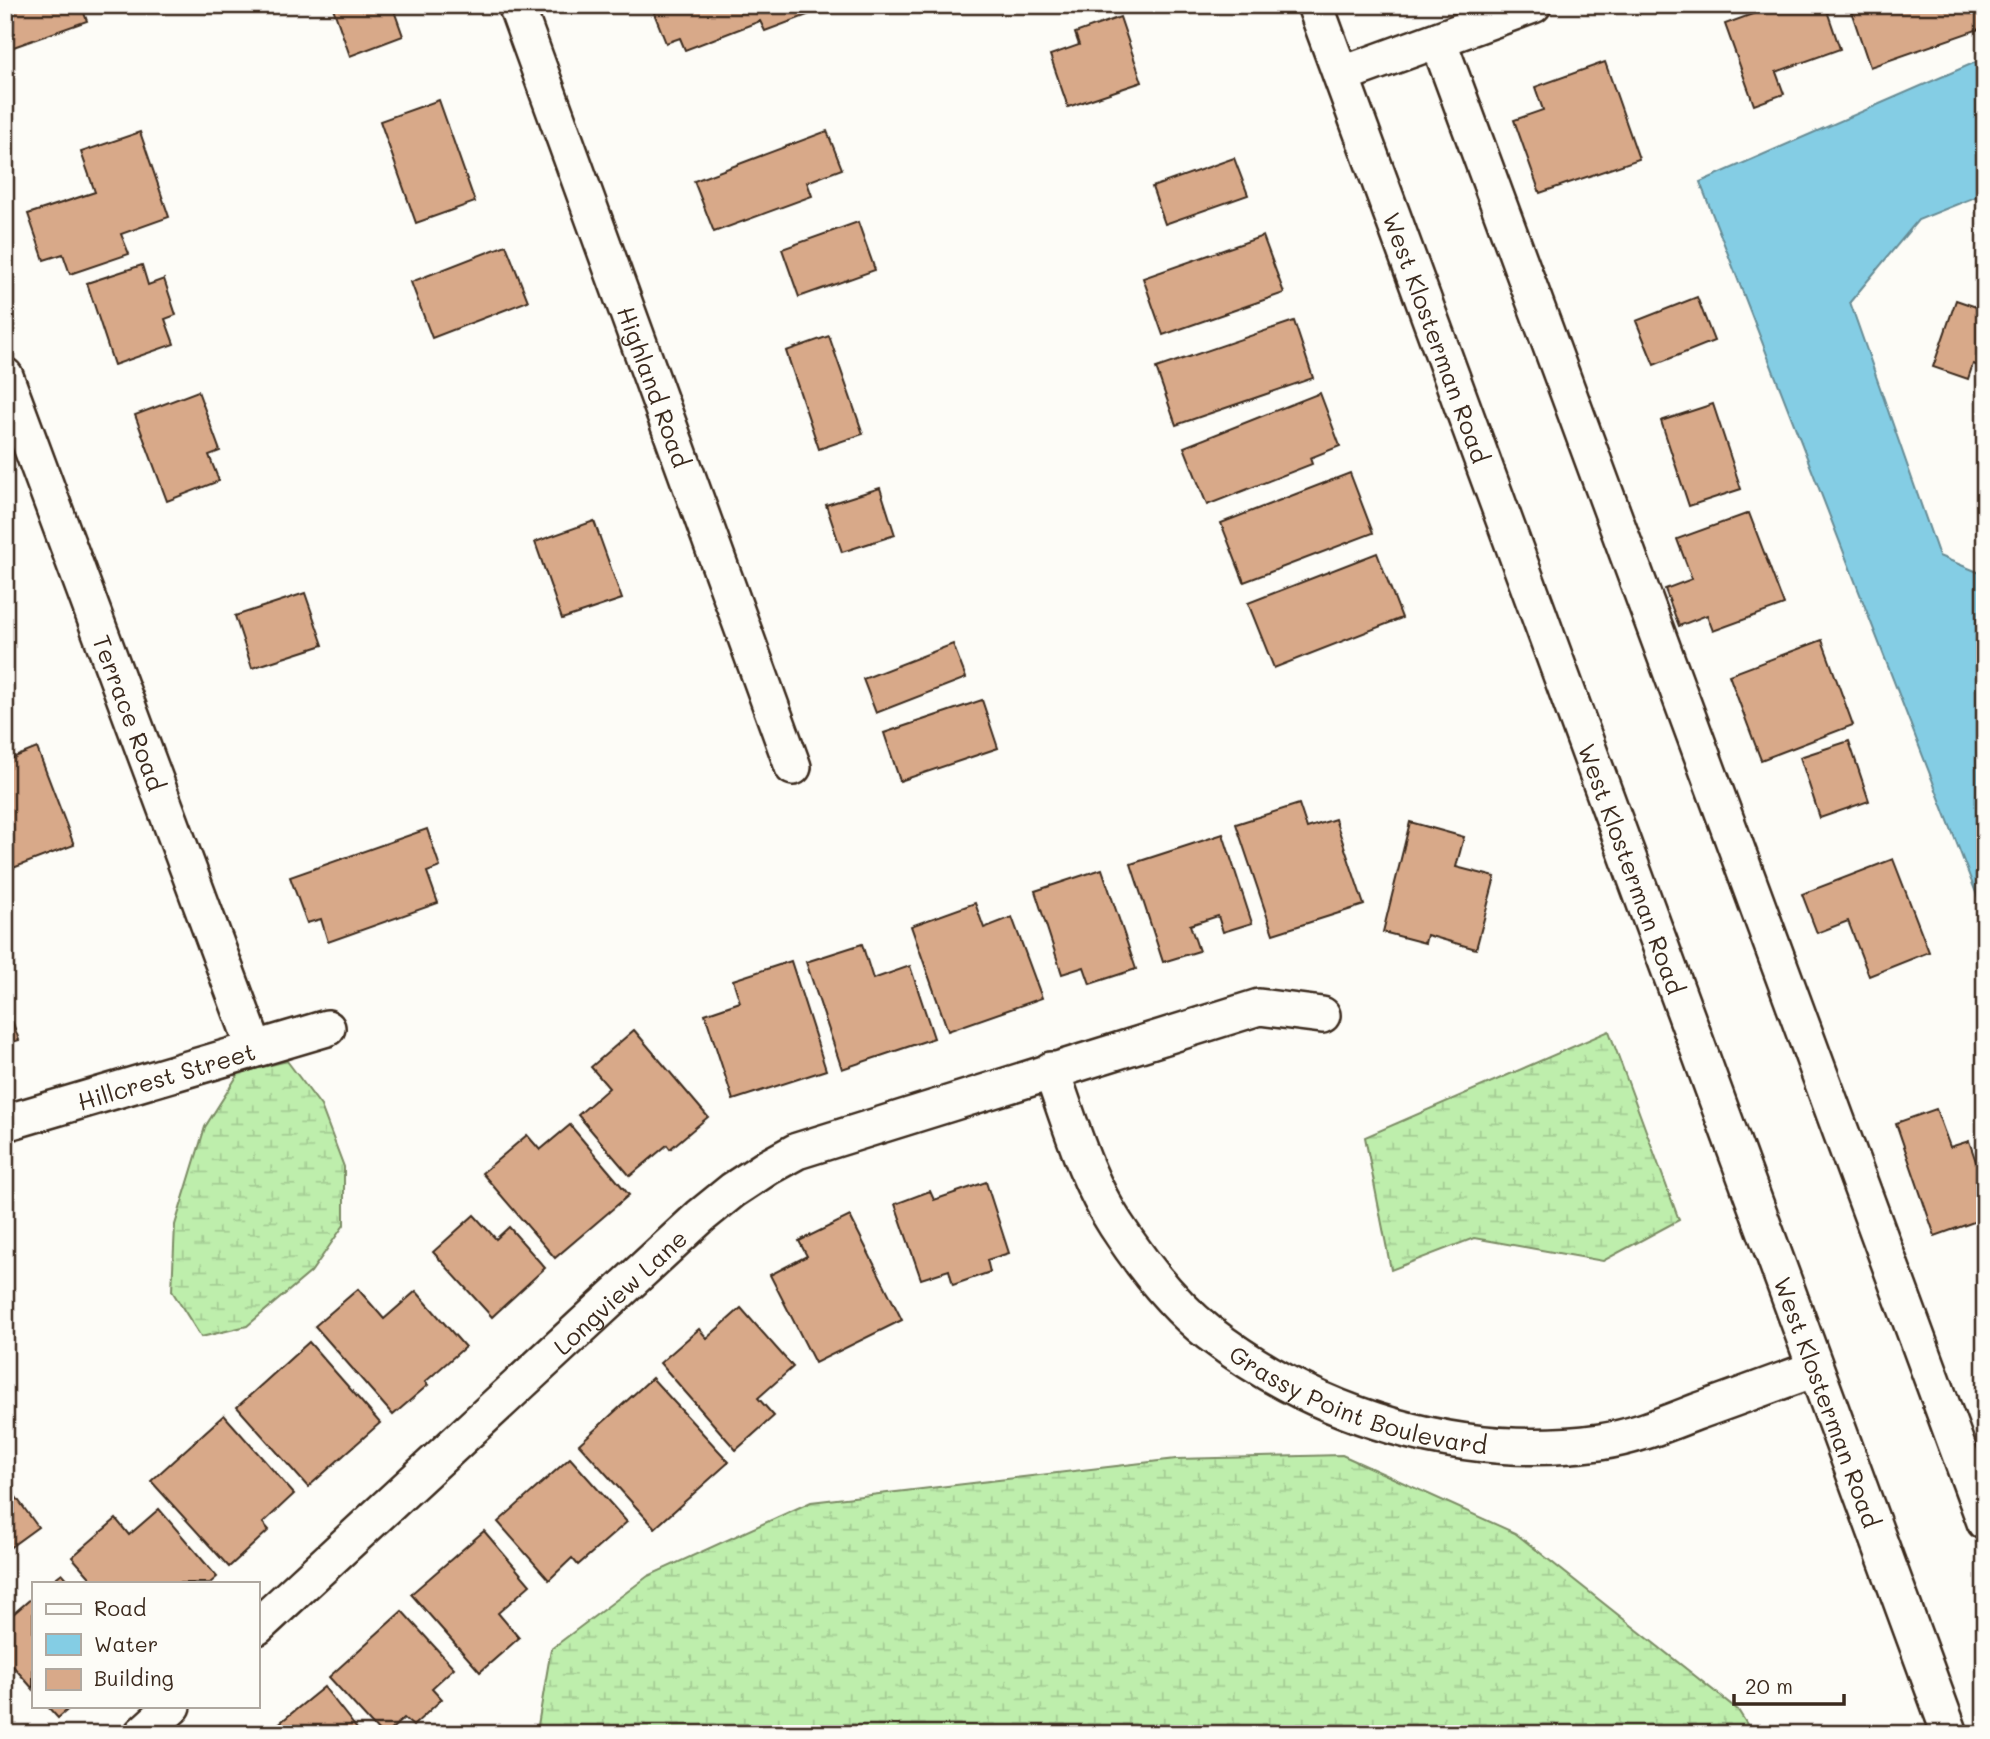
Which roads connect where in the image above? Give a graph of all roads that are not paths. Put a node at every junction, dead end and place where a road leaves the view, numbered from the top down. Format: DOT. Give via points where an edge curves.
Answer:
graph roads {
  1 [pos="516,5"];
  2 [pos="1315,5"];
  3 [pos="1533,5"];
  4 [pos="1438,40"];
  5 [pos="1341,75"];
  6 [pos="5,376"];
  7 [pos="793,767"];
  8 [pos="1322,1015"];
  9 [pos="327,1028"];
  10 [pos="255,1049"];
  11 [pos="1051,1070"];
  12 [pos="5,1123"];
  13 [pos="1815,1369"];
  14 [pos="1985,1522"];
  15 [pos="259,1625"];
  16 [pos="171,1708"];
  17 [pos="142,1734"];
  18 [pos="1951,1734"];
  1 -- 7 [label="street, Highland Road"];
  2 -- 5 [label="street, West Klosterman Road"];
  3 -- 4 [label="street"];
  4 -- 5 [label="street"];
  4 -- 14 [label="street"];
  5 -- 13 [label="street, West Klosterman Road"];
  6 -- 10 [label="street, Terrace Road"];
  8 -- 11 [label="street, Longview Lane" via="1259,1007"];
  9 -- 10 [label="street, Hillcrest Street"];
  10 -- 12 [label="street, Hillcrest Street"];
  11 -- 13 [label="street, Grassy Point Boulevard" via="1101,1199 1162,1288 1208,1332 1264,1369 1376,1422 1498,1447 1601,1442 1640,1433"];
  11 -- 15 [label="street, Longview Lane" via="797,1151 733,1190"];
  13 -- 18 [label="street, West Klosterman Road"];
  16 -- 17 [label="street"];
}
